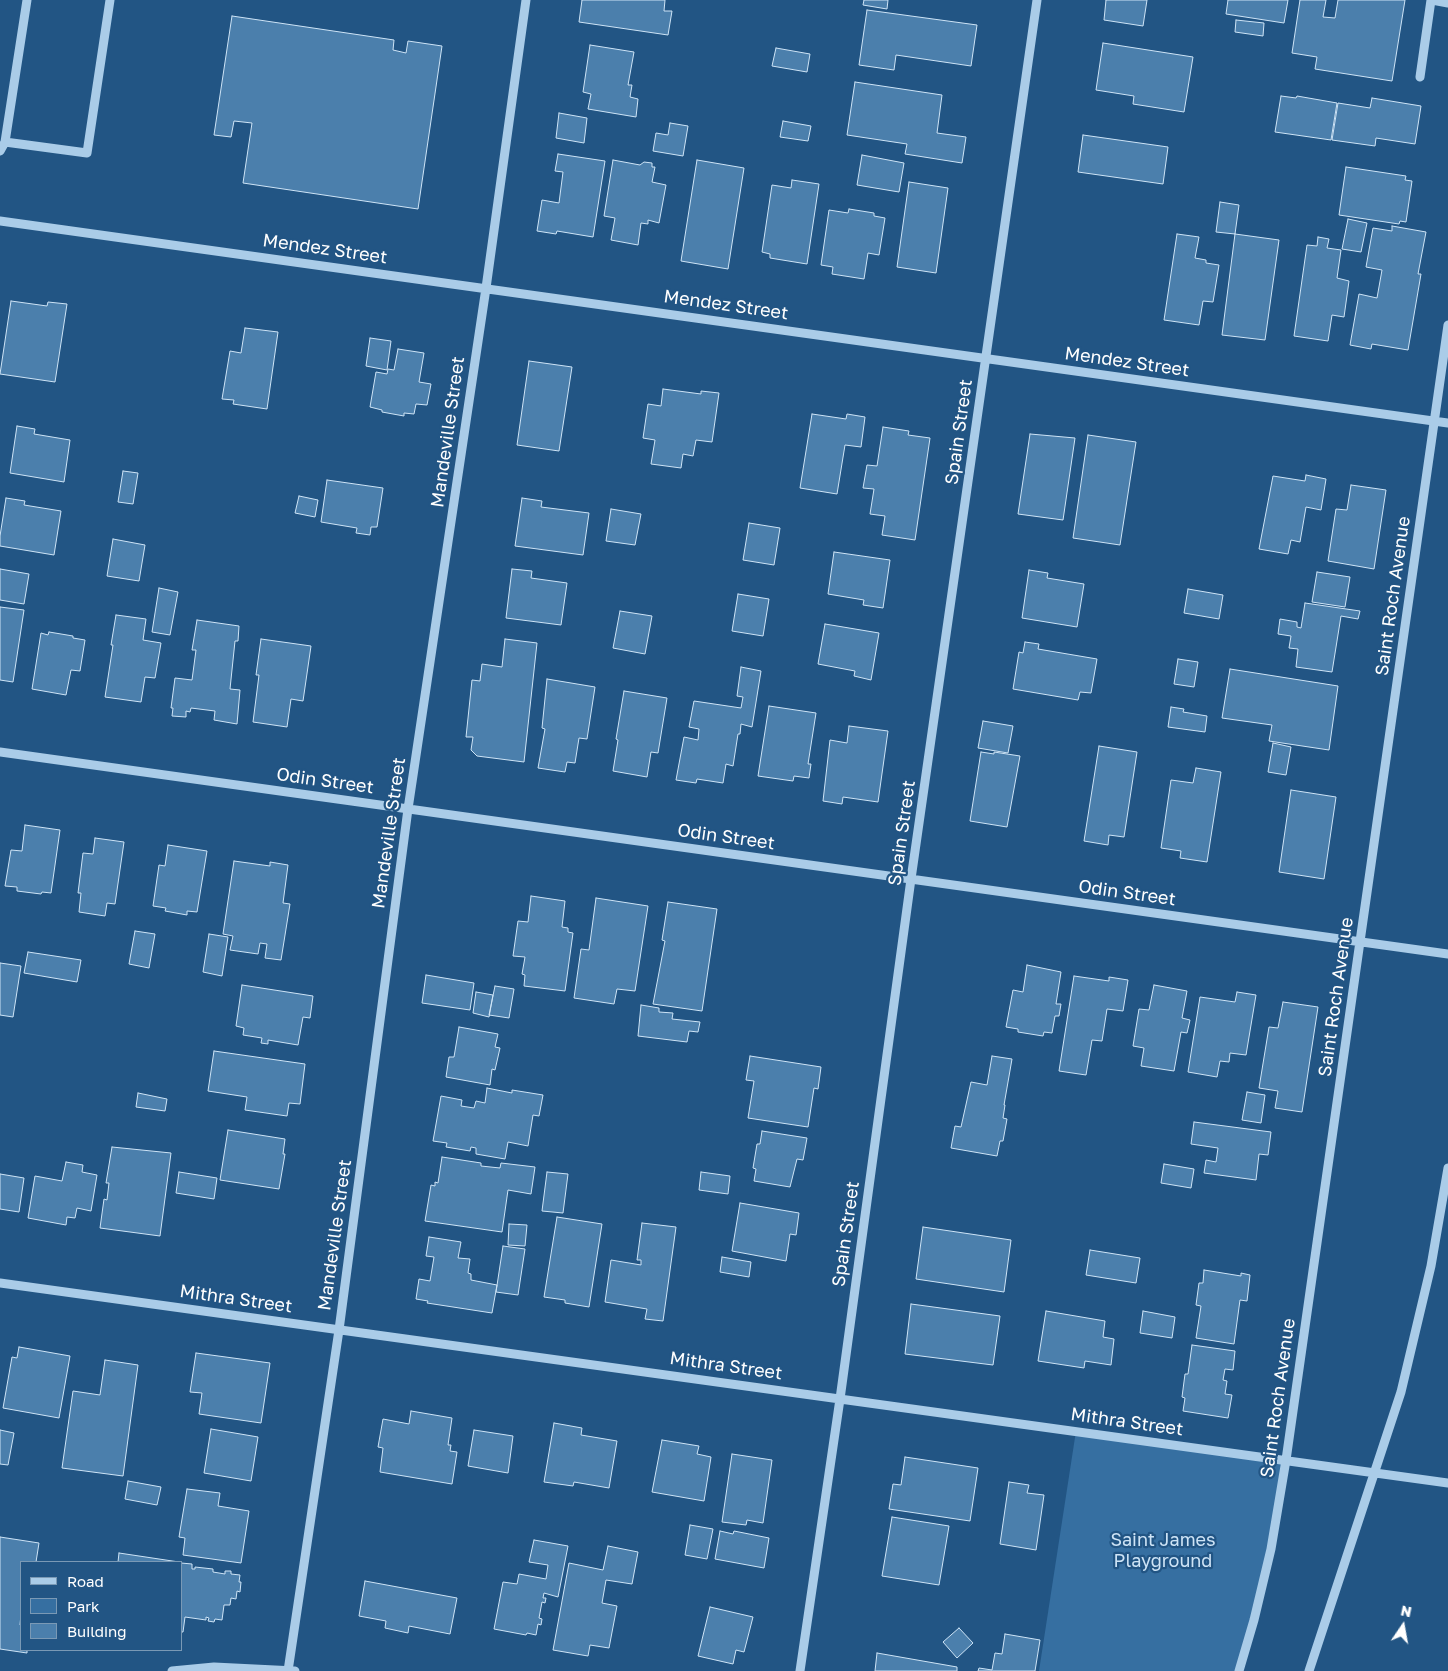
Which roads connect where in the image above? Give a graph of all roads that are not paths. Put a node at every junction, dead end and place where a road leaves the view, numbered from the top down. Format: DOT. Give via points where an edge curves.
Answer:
graph roads {
  1 [pos="26,0"];
  2 [pos="110,0"];
  3 [pos="526,0"];
  4 [pos="1037,0"];
  5 [pos="1432,0"];
  6 [pos="1448,3"];
  7 [pos="1420,77"];
  8 [pos="5,142"];
  9 [pos="0,151"];
  10 [pos="0,221"];
  11 [pos="486,288"];
  12 [pos="1448,325"];
  13 [pos="986,359"];
  14 [pos="1435,421"];
  15 [pos="1448,423"];
  16 [pos="0,752"];
  17 [pos="408,809"];
  18 [pos="911,879"];
  19 [pos="1361,942"];
  20 [pos="1448,954"];
  21 [pos="1448,1168"];
  22 [pos="0,1283"];
  23 [pos="339,1330"];
  24 [pos="840,1398"];
  25 [pos="1286,1460"];
  26 [pos="1376,1472"];
  27 [pos="1448,1483"];
  28 [pos="172,1671"];
  29 [pos="290,1671"];
  30 [pos="800,1671"];
  31 [pos="1239,1671"];
  32 [pos="1310,1671"];
  1 -- 8 [label="street"];
  2 -- 8 [label="street" via="87,153"];
  3 -- 11 [label="street, Mandeville Street"];
  4 -- 13 [label="street, Spain Street"];
  5 -- 6 [label="street"];
  5 -- 7 [label="street"];
  8 -- 9 [label="street"];
  10 -- 11 [label="street, Mendez Street"];
  11 -- 13 [label="street, Mendez Street"];
  11 -- 17 [label="street, Mandeville Street"];
  12 -- 14 [label="street, Saint Roch Avenue"];
  13 -- 14 [label="street, Mendez Street"];
  13 -- 18 [label="street, Spain Street"];
  14 -- 15 [label="street, Mendez Street"];
  14 -- 19 [label="street, Saint Roch Avenue"];
  16 -- 17 [label="street, Odin Street"];
  17 -- 18 [label="street, Odin Street"];
  17 -- 23 [label="street, Mandeville Street"];
  18 -- 19 [label="street, Odin Street"];
  18 -- 24 [label="street, Spain Street"];
  19 -- 20 [label="street, Odin Street"];
  19 -- 25 [label="street, Saint Roch Avenue"];
  21 -- 26 [label="street" via="1431,1266 1401,1392"];
  22 -- 23 [label="street, Mithra Street"];
  23 -- 24 [label="street, Mithra Street"];
  23 -- 29 [label="street, Mandeville Street"];
  24 -- 25 [label="street, Mithra Street"];
  24 -- 30 [label="street, Spain Street"];
  25 -- 26 [label="street, Mithra Street"];
  25 -- 31 [label="street, Saint Roch Avenue" via="1271,1549"];
  26 -- 27 [label="street, Mithra Street"];
  26 -- 32 [label="street"];
  28 -- 29 [label="street" via="214,1666"];
}
